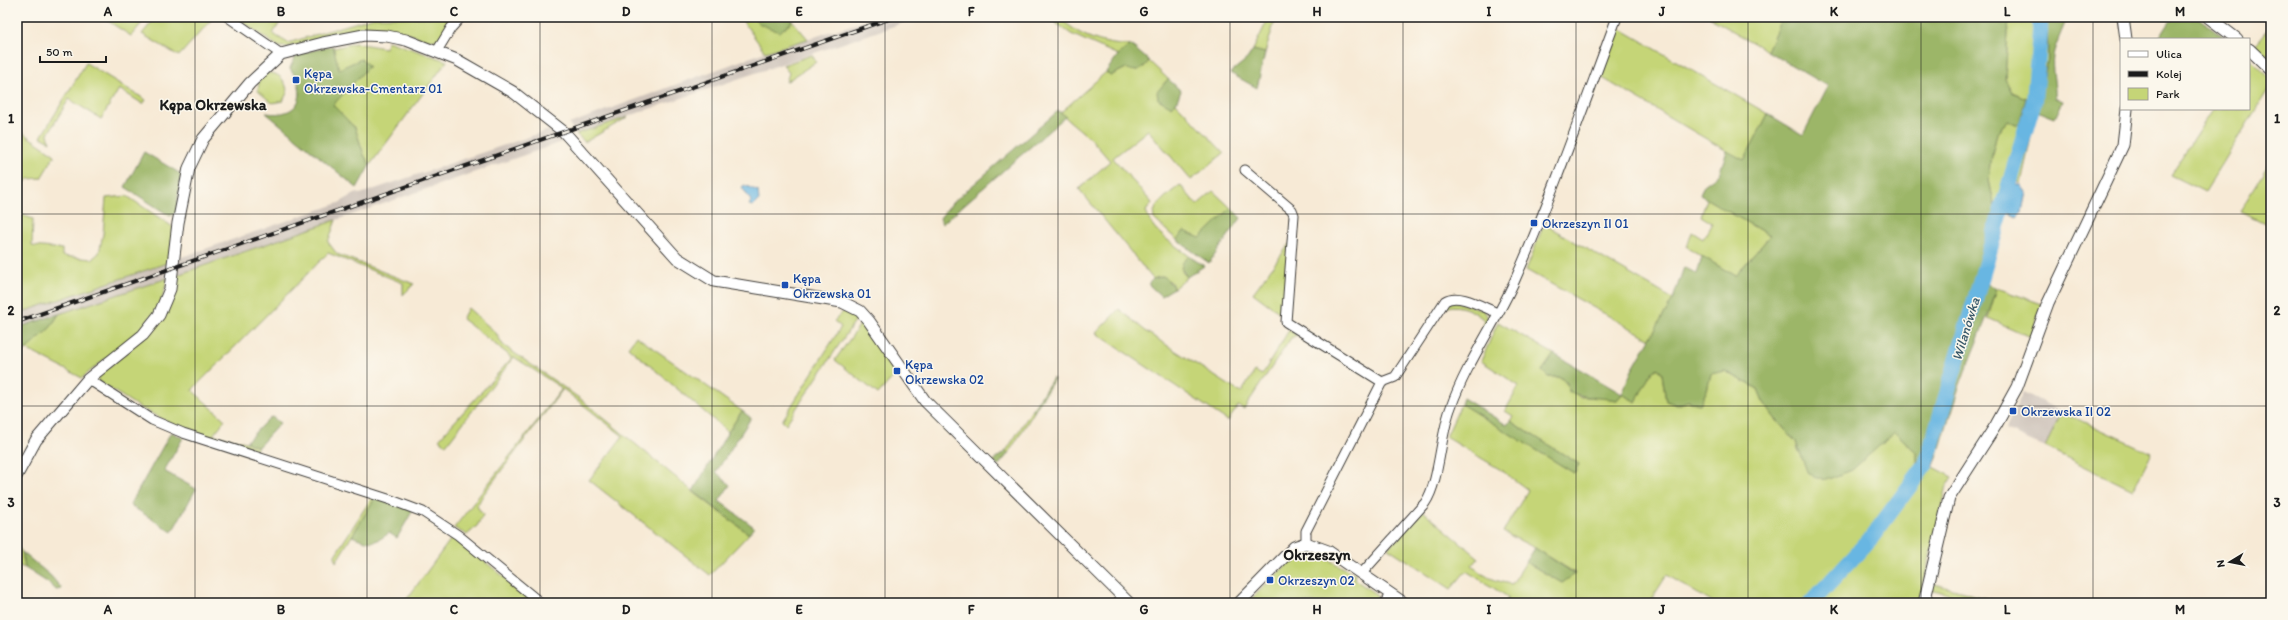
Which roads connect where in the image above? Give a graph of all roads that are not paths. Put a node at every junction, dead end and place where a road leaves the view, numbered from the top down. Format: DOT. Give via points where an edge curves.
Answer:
graph roads {
  1 [pos="228,17"];
  2 [pos="461,17"];
  3 [pos="1617,17"];
  4 [pos="2123,17"];
  5 [pos="2208,17"];
  6 [pos="2126,38"];
  7 [pos="2236,38"];
  8 [pos="2250,50"];
  9 [pos="437,51"];
  10 [pos="281,54"];
  11 [pos="2271,70"];
  12 [pos="2127,110"];
  13 [pos="1245,170"];
  14 [pos="1498,313"];
  15 [pos="88,379"];
  16 [pos="1382,382"];
  17 [pos="17,475"];
  18 [pos="1306,543"];
  19 [pos="1362,573"];
  20 [pos="1388,599"];
  21 [pos="535,603"];
  22 [pos="1129,603"];
  23 [pos="1239,603"];
  24 [pos="1404,603"];
  25 [pos="1924,603"];
  1 -- 10 [label="street"];
  2 -- 9 [label="street"];
  3 -- 14 [label="street" via="1540,220 1515,282"];
  4 -- 6 [label="street"];
  5 -- 7 [label="street"];
  8 -- 11 [label="street"];
  9 -- 10 [label="street" via="406,40 364,35"];
  9 -- 22 [label="street" via="513,92 564,132 677,258 714,281 831,299 860,311 925,401"];
  10 -- 15 [label="street" via="250,83 203,138 189,168 178,223 170,289 159,314 143,335"];
  12 -- 25 [label="street" via="2123,145 2048,303 2017,387 1949,498"];
  13 -- 16 [label="street" via="1292,210 1294,215 1286,322"];
  14 -- 16 [label="street" via="1459,298 1448,299 1395,377"];
  14 -- 19 [label="street" via="1450,408 1427,499"];
  15 -- 17 [label="street" via="36,440"];
  15 -- 21 [label="street" via="152,420 183,434 423,512 458,535 537,600"];
  16 -- 18 [label="street" via="1306,531"];
  18 -- 19 [label="street" via="1328,551"];
  18 -- 23 [label="street" via="1294,547"];
  19 -- 20 [label="street"];
  20 -- 24 [label="street"];
}
